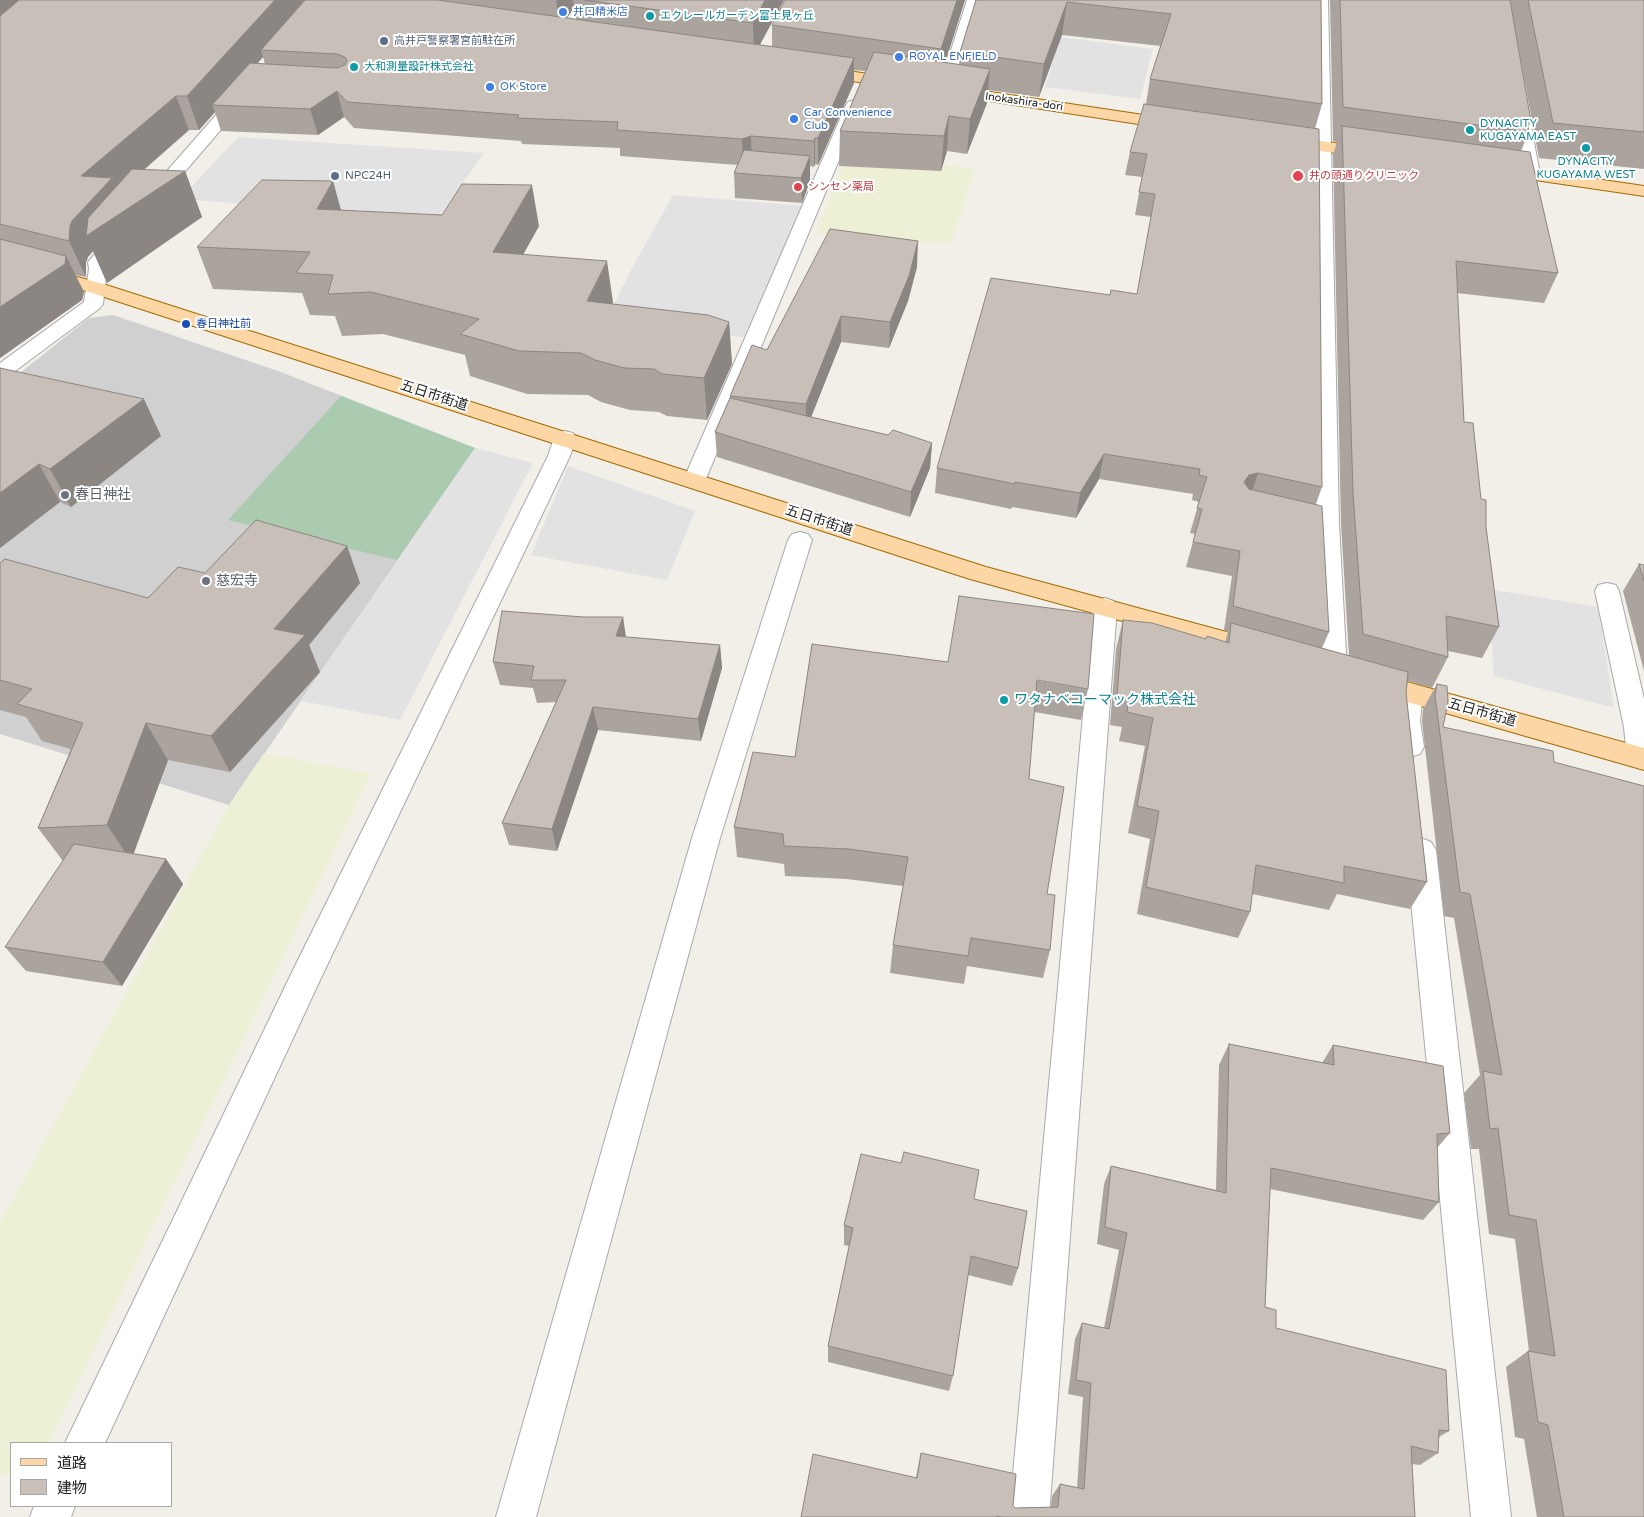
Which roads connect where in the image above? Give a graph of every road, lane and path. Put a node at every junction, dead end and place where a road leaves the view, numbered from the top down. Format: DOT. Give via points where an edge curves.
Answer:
graph roads {
  1 [pos="974,0"];
  2 [pos="1321,0"];
  3 [pos="798,69"];
  4 [pos="866,78"];
  5 [pos="255,80"];
  6 [pos="1516,89"];
  7 [pos="946,91"];
  8 [pos="1193,128"];
  9 [pos="1262,138"];
  10 [pos="1322,146"];
  11 [pos="1385,155"];
  12 [pos="1486,168"];
  13 [pos="1531,174"];
  14 [pos="1644,191"];
  15 [pos="0,262"];
  16 [pos="96,288"];
  17 [pos="0,373"];
  18 [pos="565,438"];
  19 [pos="694,481"];
  20 [pos="800,540"];
  21 [pos="1607,591"];
  22 [pos="1105,607"];
  23 [pos="1281,656"];
  24 [pos="1309,664"];
  25 [pos="1336,672"];
  26 [pos="1410,693"];
  27 [pos="1642,759"];
  28 [pos="1413,780"];
  29 [pos="1417,819"];
  30 [pos="85,1442"];
  31 [pos="516,1517"];
  32 [pos="1029,1517"];
  33 [pos="1491,1517"];
  1 -- 7 [label="street"];
  2 -- 10 [label="street"];
  3 -- 4 [label="main road, Inokashira-dori"];
  4 -- 7 [label="main road, Inokashira-dori"];
  4 -- 19 [label="street" via="815,174"];
  5 -- 16 [label="street" via="97,262"];
  6 -- 13 [label="street"];
  7 -- 8 [label="main road, Inokashira-dori"];
  9 -- 10 [label="main road"];
  10 -- 11 [label="main road"];
  10 -- 25 [label="street" via="1317,522"];
  12 -- 13 [label="main road"];
  13 -- 14 [label="main road"];
  15 -- 16 [label="main road, 五日市街道"];
  16 -- 17 [label="street" via="94,304"];
  16 -- 18 [label="main road, 五日市街道"];
  18 -- 19 [label="main road, 五日市街道"];
  18 -- 30 [label="street"];
  19 -- 22 [label="main road, 五日市街道" via="979,573"];
  20 -- 31 [label="street" via="706,838"];
  21 -- 27 [label="street"];
  22 -- 23 [label="main road, 五日市街道"];
  22 -- 32 [label="street"];
  24 -- 25 [label="main road, 五日市街道"];
  25 -- 26 [label="main road, 五日市街道"];
  26 -- 27 [label="main road, 五日市街道"];
  26 -- 28 [label="street" via="1407,720"];
  29 -- 33 [label="street"];
}
